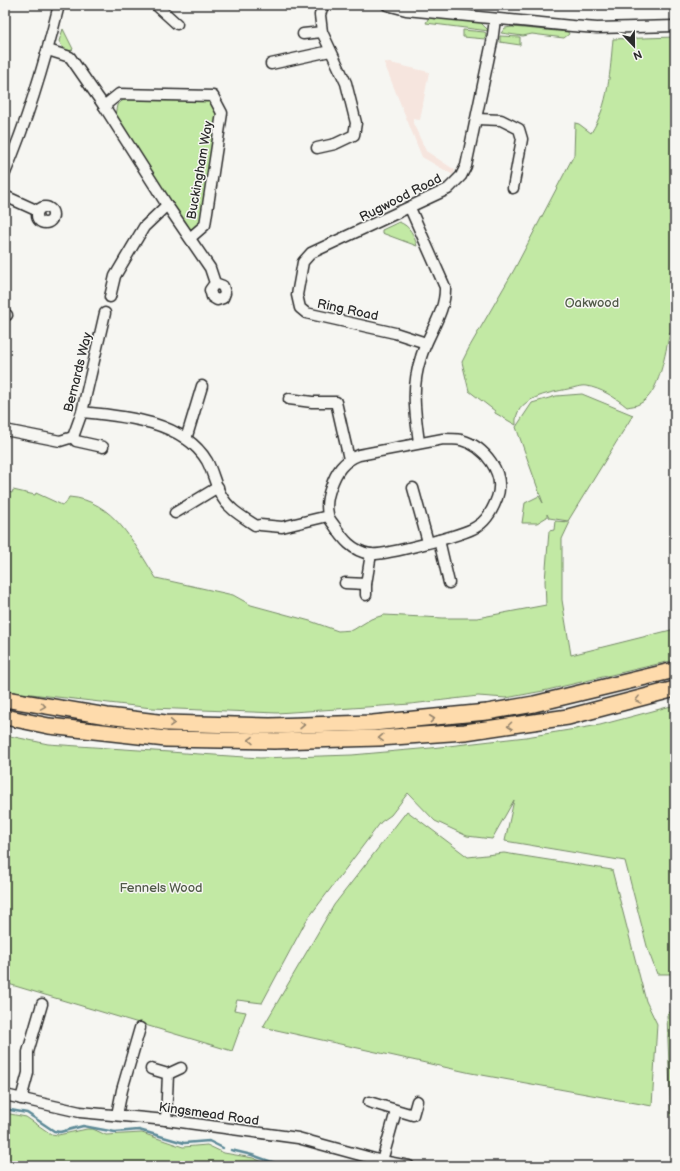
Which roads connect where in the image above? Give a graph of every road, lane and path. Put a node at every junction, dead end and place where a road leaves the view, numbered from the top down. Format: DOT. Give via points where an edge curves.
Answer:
graph roads {
  1 [pos="59,5"];
  2 [pos="156,5"];
  3 [pos="323,5"];
  4 [pos="387,5"];
  5 [pos="495,19"];
  6 [pos="177,24"];
  7 [pos="675,26"];
  8 [pos="322,32"];
  9 [pos="303,34"];
  10 [pos="48,50"];
  11 [pos="330,51"];
  12 [pos="271,64"];
  13 [pos="104,106"];
  14 [pos="477,119"];
  15 [pos="317,148"];
  16 [pos="5,172"];
  17 [pos="513,188"];
  18 [pos="5,196"];
  19 [pos="167,205"];
  20 [pos="410,208"];
  21 [pos="38,211"];
  22 [pos="190,238"];
  23 [pos="312,253"];
  24 [pos="215,283"];
  25 [pos="110,296"];
  26 [pos="105,312"];
  27 [pos="426,343"];
  28 [pos="202,386"];
  29 [pos="289,399"];
  30 [pos="82,412"];
  31 [pos="5,430"];
  32 [pos="73,437"];
  33 [pos="186,439"];
  34 [pos="419,442"];
  35 [pos="103,447"];
  36 [pos="349,459"];
  37 [pos="218,487"];
  38 [pos="413,488"];
  39 [pos="175,513"];
  40 [pos="328,516"];
  41 [pos="439,540"];
  42 [pos="428,542"];
  43 [pos="371,554"];
  44 [pos="345,583"];
  45 [pos="449,583"];
  46 [pos="366,584"];
  47 [pos="366,596"];
  48 [pos="675,670"];
  49 [pos="675,690"];
  50 [pos="5,699"];
  51 [pos="5,717"];
  52 [pos="42,1004"];
  53 [pos="140,1028"];
  54 [pos="181,1068"];
  55 [pos="151,1070"];
  56 [pos="168,1074"];
  57 [pos="5,1095"];
  58 [pos="21,1099"];
  59 [pos="417,1101"];
  60 [pos="369,1102"];
  61 [pos="396,1111"];
  62 [pos="117,1115"];
  63 [pos="166,1120"];
  64 [pos="382,1161"];
  65 [pos="409,1166"];
  1 -- 10 [label="street"];
  2 -- 6 [label="street"];
  3 -- 8 [label="street" via="320,15"];
  4 -- 5 [label="street" via="406,10"];
  5 -- 7 [label="street" via="597,28"];
  5 -- 14 [label="street, Rugwood Road"];
  8 -- 9 [label="street"];
  8 -- 11 [label="street"];
  10 -- 13 [label="street, Buckingham Way" via="70,57"];
  10 -- 16 [label="street"];
  11 -- 12 [label="street"];
  11 -- 15 [label="street" via="346,83 356,123 354,135 335,144"];
  13 -- 19 [label="street, Buckingham Way"];
  13 -- 22 [label="street, Buckingham Way" via="119,94 213,96 222,113 205,224"];
  14 -- 17 [label="street" via="501,120 519,129 522,139"];
  14 -- 20 [label="street, Rugwood Road" via="466,166 460,176 448,189"];
  18 -- 21 [label="street"];
  19 -- 22 [label="street, Buckingham Way"];
  19 -- 25 [label="street" via="144,227 115,276"];
  20 -- 23 [label="street, Rugwood Road"];
  20 -- 27 [label="street" via="445,288 446,298 442,310"];
  22 -- 24 [label="street, Buckingham Way" via="210,268"];
  23 -- 27 [label="street, Ring Road" via="303,262 297,295 300,308 306,313 395,333"];
  26 -- 30 [label="street, Bernards Way"];
  27 -- 34 [label="street" via="420,358 413,395"];
  28 -- 33 [label="street"];
  29 -- 36 [label="street" via="336,402"];
  30 -- 32 [label="street, Bernards Way"];
  30 -- 33 [label="street" via="110,414 157,424"];
  31 -- 32 [label="street" via="60,441"];
  32 -- 35 [label="street" via="76,441"];
  33 -- 37 [label="street" via="196,446 208,462"];
  34 -- 36 [label="street"];
  34 -- 41 [label="street" via="460,440 480,449 491,461 498,478 498,496 491,512 477,527"];
  36 -- 40 [label="street" via="336,473 329,491"];
  37 -- 39 [label="street"];
  37 -- 40 [label="street" via="220,495 235,512 258,525 282,527"];
  38 -- 42 [label="street"];
  40 -- 43 [label="street" via="348,544 356,550"];
  41 -- 42 [label="street"];
  41 -- 45 [label="street"];
  42 -- 43 [label="street"];
  43 -- 46 [label="street"];
  44 -- 46 [label="street"];
  46 -- 47 [label="street"];
  50 -- 48 [label="highway, one-way" via="166,723 270,726 373,723 487,712 534,704"];
  49 -- 51 [label="highway, one-way" via="568,718 465,732 379,738 274,741 166,739 49,726"];
  52 -- 58 [label="street" via="28,1052 28,1073"];
  53 -- 62 [label="street"];
  54 -- 56 [label="street"];
  55 -- 56 [label="street"];
  56 -- 63 [label="street"];
  57 -- 58 [label="street, Kingsmead Road"];
  58 -- 62 [label="street, Kingsmead Road" via="80,1112"];
  59 -- 61 [label="street" via="413,1115"];
  60 -- 61 [label="street"];
  61 -- 64 [label="street"];
  62 -- 63 [label="street, Kingsmead Road"];
  63 -- 64 [label="street, Kingsmead Road" via="298,1138"];
  64 -- 65 [label="street, Kingsmead Road"];
}
